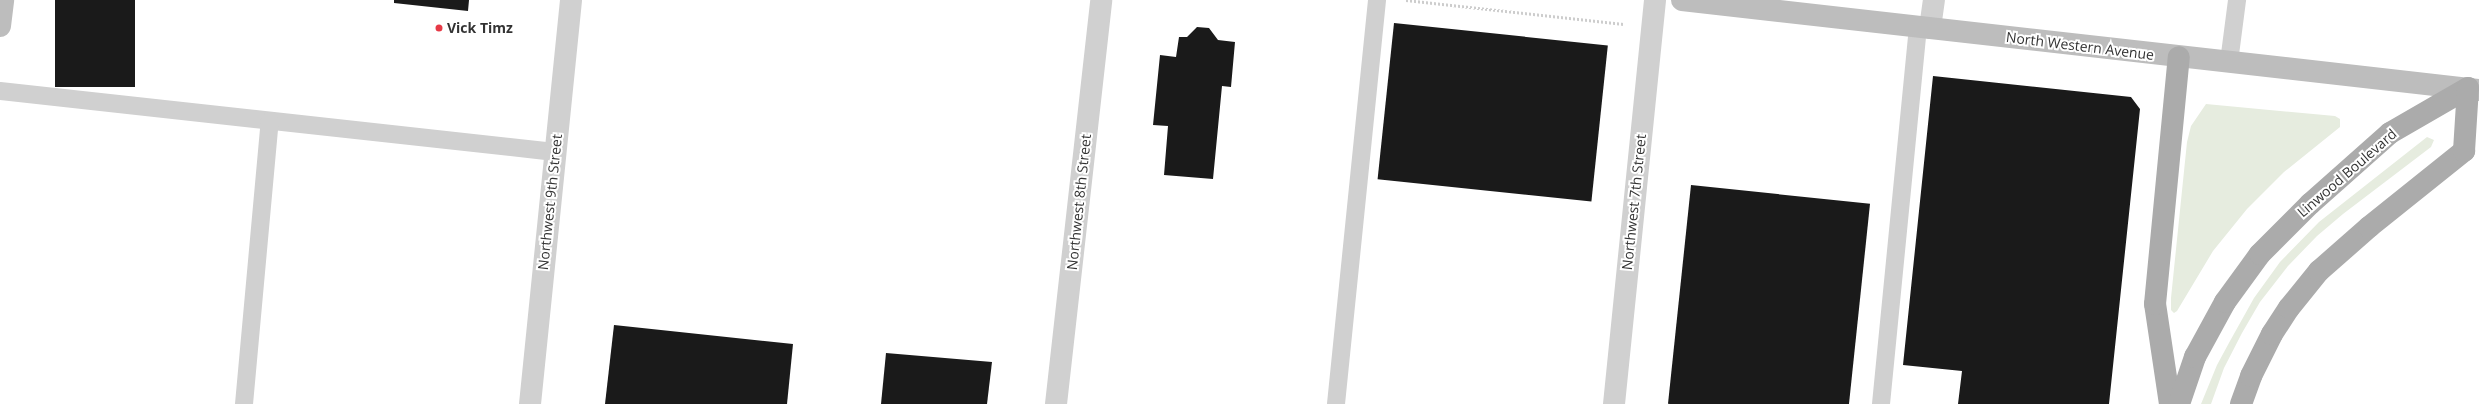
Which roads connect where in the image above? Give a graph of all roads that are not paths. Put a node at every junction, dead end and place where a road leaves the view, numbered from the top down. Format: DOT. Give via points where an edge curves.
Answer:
graph roads {
  1 [pos="571,0"];
  2 [pos="1100,0"];
  3 [pos="1377,0"];
  4 [pos="1655,0"];
  5 [pos="1682,0"];
  6 [pos="1934,0"];
  7 [pos="2237,0"];
  8 [pos="1924,27"];
  9 [pos="2179,57"];
  10 [pos="2229,62"];
  11 [pos="2475,84"];
  12 [pos="0,91"];
  13 [pos="270,121"];
  14 [pos="555,152"];
  15 [pos="244,404"];
  16 [pos="530,404"];
  17 [pos="1056,404"];
  18 [pos="1336,404"];
  19 [pos="1614,404"];
  20 [pos="1881,404"];
  21 [pos="2170,404"];
  22 [pos="2179,404"];
  23 [pos="2240,404"];
  1 -- 14 [label="street, Northwest 9th Street"];
  2 -- 17 [label="street, Northwest 8th Street"];
  3 -- 18 [label="lane"];
  4 -- 19 [label="street, Northwest 7th Street"];
  5 -- 8 [label="main road, North Western Avenue"];
  6 -- 8 [label="street"];
  7 -- 10 [label="lane"];
  8 -- 9 [label="main road, North Western Avenue"];
  8 -- 20 [label="lane"];
  9 -- 10 [label="main road, North Western Avenue"];
  9 -- 21 [label="main road" via="2155,304"];
  10 -- 11 [label="main road, North Western Avenue"];
  11 -- 22 [label="main road, Linwood Boulevard" via="2390,133 2310,204 2260,254 2225,302 2195,357"];
  11 -- 23 [label="main road" via="2464,151 2369,227 2319,271 2272,334"];
  12 -- 13 [label="lane"];
  13 -- 14 [label="lane"];
  13 -- 15 [label="lane"];
  14 -- 16 [label="street, Northwest 9th Street"];
}
